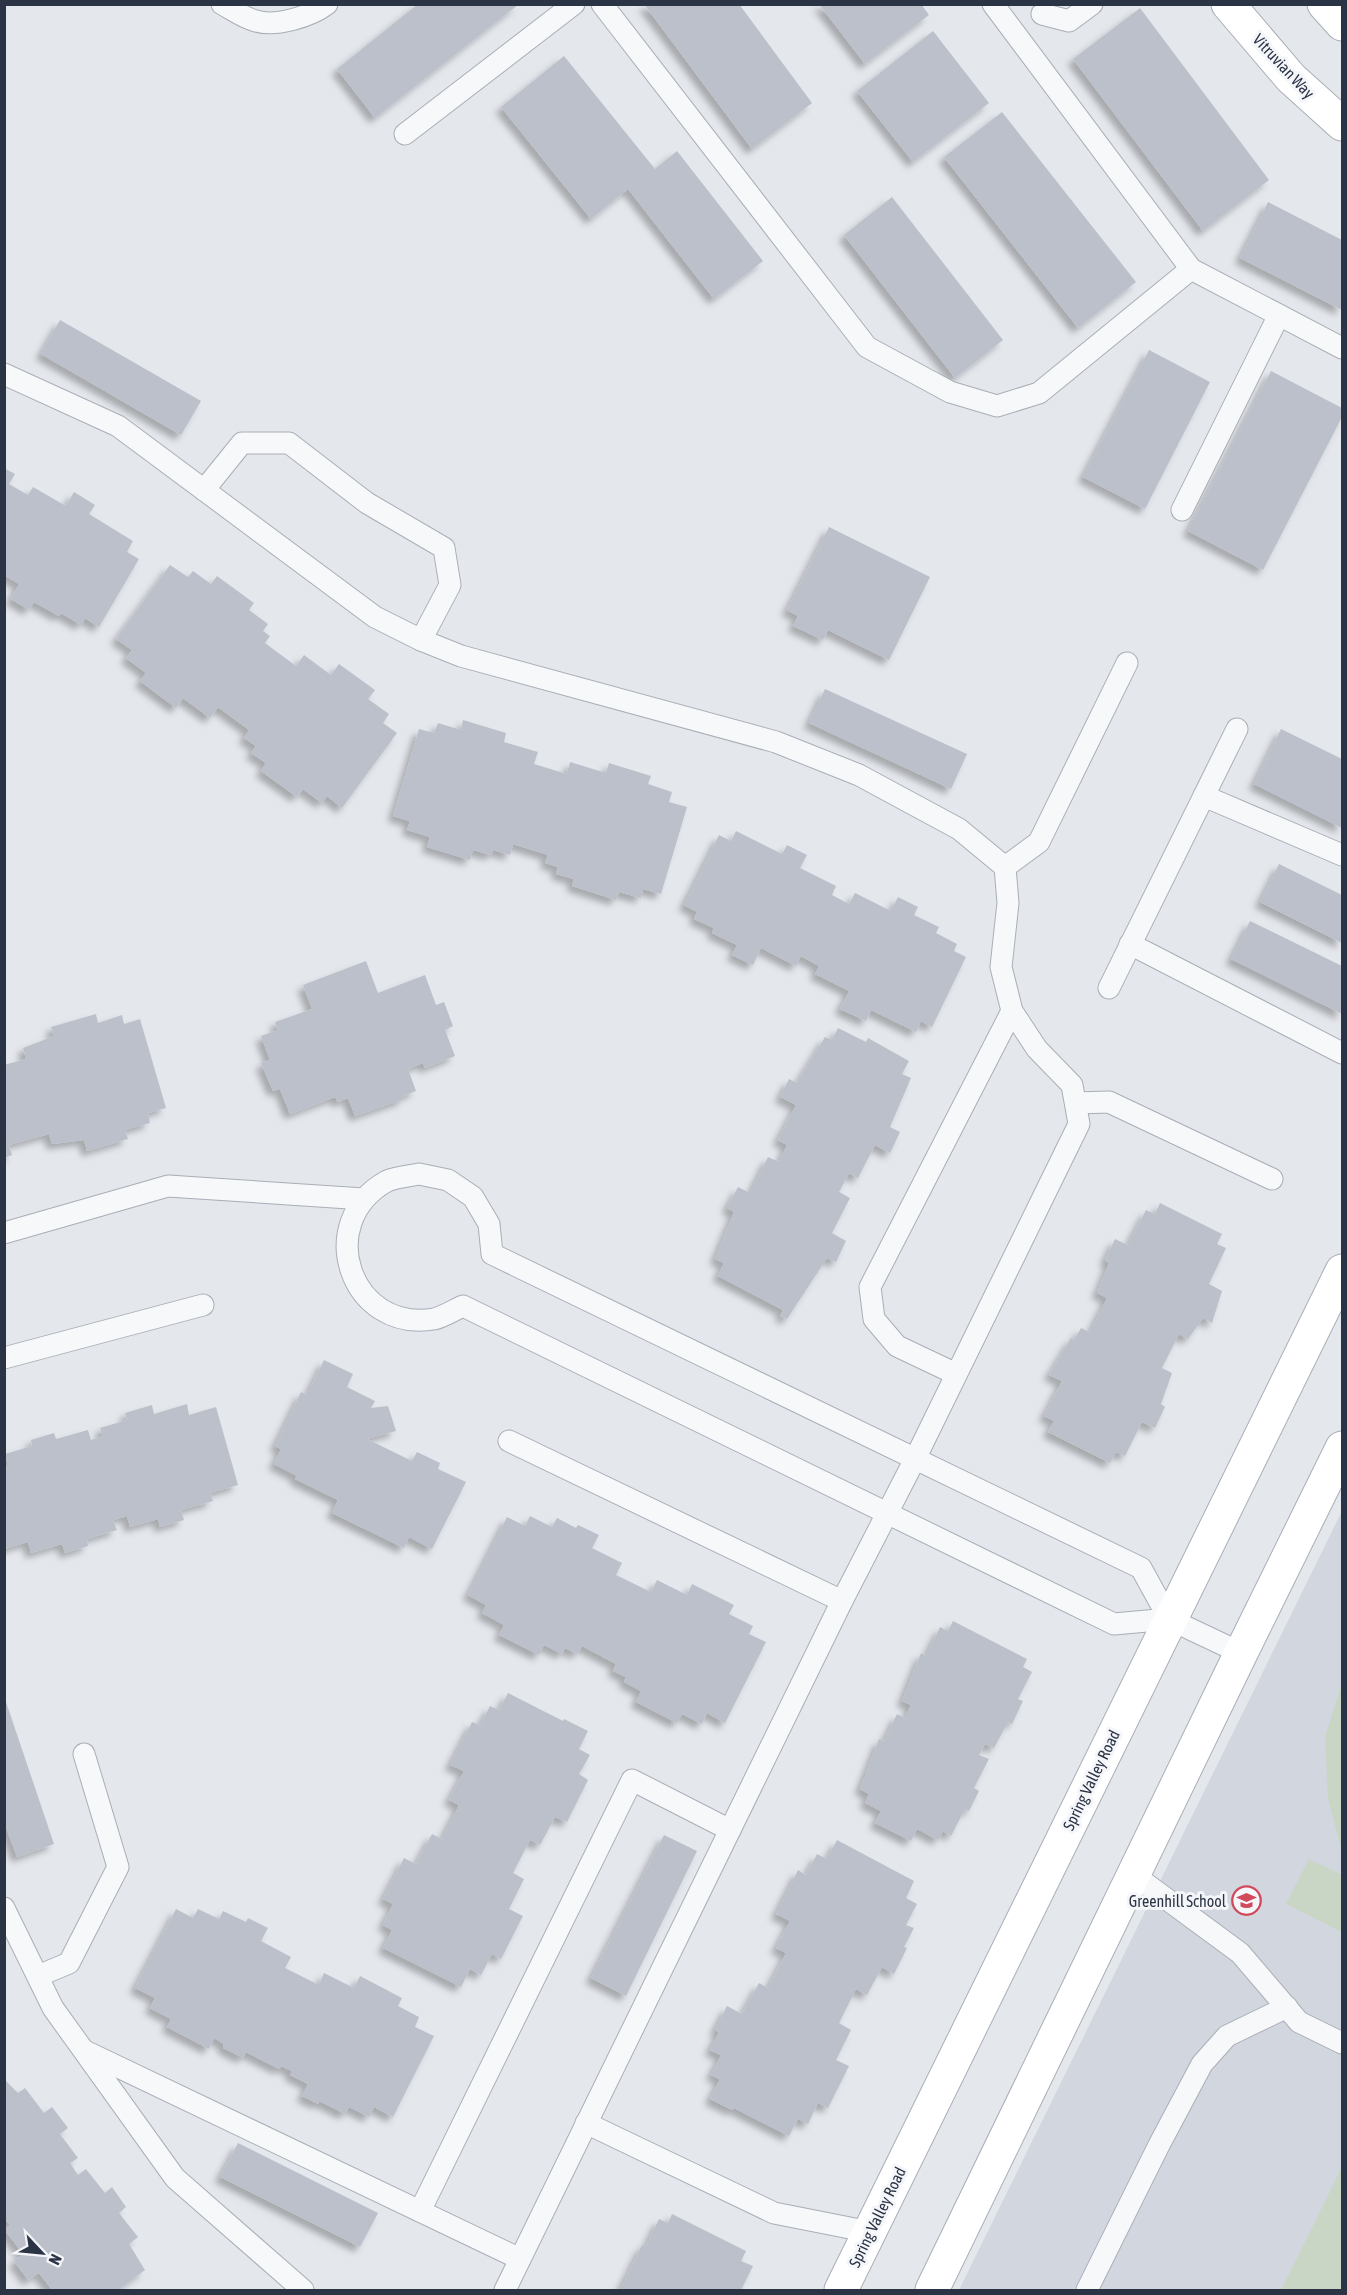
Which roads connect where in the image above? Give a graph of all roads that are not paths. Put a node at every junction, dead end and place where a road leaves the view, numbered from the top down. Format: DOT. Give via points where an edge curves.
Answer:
graph roads {
  1 [pos="222,4"];
  2 [pos="327,4"];
  3 [pos="574,4"];
  4 [pos="993,4"];
  5 [pos="1092,4"];
  6 [pos="1228,4"];
  7 [pos="605,5"];
  8 [pos="1043,9"];
  9 [pos="1014,33"];
  10 [pos="1342,124"];
  11 [pos="405,134"];
  12 [pos="1191,269"];
  13 [pos="1279,315"];
  14 [pos="1342,348"];
  15 [pos="4,374"];
  16 [pos="204,490"];
  17 [pos="1182,510"];
  18 [pos="421,640"];
  19 [pos="1128,663"];
  20 [pos="1237,729"];
  21 [pos="1204,796"];
  22 [pos="1342,855"];
  23 [pos="1005,867"];
  24 [pos="1130,944"];
  25 [pos="1109,988"];
  26 [pos="1012,1011"];
  27 [pos="1342,1053"];
  28 [pos="1076,1103"];
  29 [pos="1272,1179"];
  30 [pos="364,1198"];
  31 [pos="4,1233"];
  32 [pos="1342,1271"];
  33 [pos="203,1305"];
  34 [pos="4,1358"];
  35 [pos="956,1374"];
  36 [pos="509,1441"];
  37 [pos="1342,1448"];
  38 [pos="915,1459"];
  39 [pos="886,1513"];
  40 [pos="842,1601"];
  41 [pos="1169,1619"];
  42 [pos="1241,1653"];
  43 [pos="84,1754"];
  44 [pos="730,1830"];
  45 [pos="1134,1875"];
  46 [pos="4,1908"];
  47 [pos="38,1976"];
  48 [pos="1287,2007"];
  49 [pos="1342,2043"];
  50 [pos="84,2050"];
  51 [pos="586,2123"];
  52 [pos="420,2211"];
  53 [pos="870,2232"];
  54 [pos="520,2259"];
  55 [pos="303,2290"];
  56 [pos="505,2290"];
  57 [pos="841,2290"];
  58 [pos="932,2290"];
  59 [pos="1087,2290"];
  1 -- 2 [label="lane" via="256,22 280,23"];
  3 -- 11 [label="lane"];
  4 -- 9 [label="lane"];
  5 -- 8 [label="lane" via="1069,21"];
  6 -- 10 [label="main road, Vitruvian Way" via="1291,78"];
  7 -- 12 [label="lane" via="867,347 950,392 997,406 1039,393"];
  8 -- 9 [label="lane"];
  9 -- 12 [label="lane"];
  12 -- 13 [label="lane"];
  13 -- 14 [label="lane"];
  13 -- 17 [label="lane"];
  15 -- 16 [label="lane" via="118,426"];
  16 -- 18 [label="lane" via="375,617"];
  16 -- 18 [label="lane" via="242,442 289,443 368,503 444,548 450,585"];
  18 -- 23 [label="lane" via="461,656 776,742 859,775 960,829"];
  19 -- 23 [label="lane" via="1039,842"];
  20 -- 21 [label="lane"];
  21 -- 22 [label="lane"];
  21 -- 24 [label="lane"];
  23 -- 26 [label="lane" via="1008,903 1001,967"];
  24 -- 25 [label="lane"];
  24 -- 27 [label="lane"];
  26 -- 28 [label="lane" via="1037,1049 1072,1085"];
  26 -- 35 [label="lane" via="870,1287 874,1319 897,1346"];
  28 -- 29 [label="lane" via="1109,1102"];
  28 -- 35 [label="lane" via="1079,1124"];
  30 -- 31 [label="lane" via="168,1186"];
  30 -- 38 [label="lane" via="389,1180 418,1174 448,1180 473,1197 484,1215 489,1224 492,1254"];
  30 -- 39 [label="lane" via="349,1225 346,1256 356,1285 376,1307 405,1319 435,1319 463,1306"];
  32 -- 41 [label="main road, Spring Valley Road"];
  33 -- 34 [label="lane"];
  35 -- 38 [label="lane"];
  36 -- 40 [label="lane"];
  37 -- 42 [label="main road"];
  38 -- 39 [label="lane"];
  38 -- 41 [label="lane" via="1141,1568"];
  39 -- 40 [label="lane"];
  39 -- 41 [label="lane" via="1114,1624"];
  40 -- 44 [label="lane"];
  41 -- 42 [label="lane"];
  41 -- 53 [label="main road, Spring Valley Road"];
  42 -- 45 [label="main road"];
  43 -- 47 [label="lane" via="118,1867 69,1963"];
  44 -- 51 [label="lane"];
  44 -- 52 [label="lane" via="632,1780"];
  45 -- 48 [label="lane" via="1240,1953"];
  45 -- 58 [label="main road"];
  46 -- 47 [label="lane"];
  47 -- 50 [label="lane" via="53,2008"];
  48 -- 49 [label="lane" via="1299,2022"];
  48 -- 59 [label="lane" via="1227,2036 1202,2064"];
  50 -- 52 [label="lane"];
  50 -- 55 [label="lane" via="175,2178"];
  51 -- 53 [label="lane" via="774,2213"];
  51 -- 54 [label="lane"];
  52 -- 54 [label="lane"];
  53 -- 57 [label="main road, Spring Valley Road"];
  54 -- 56 [label="lane"];
}
